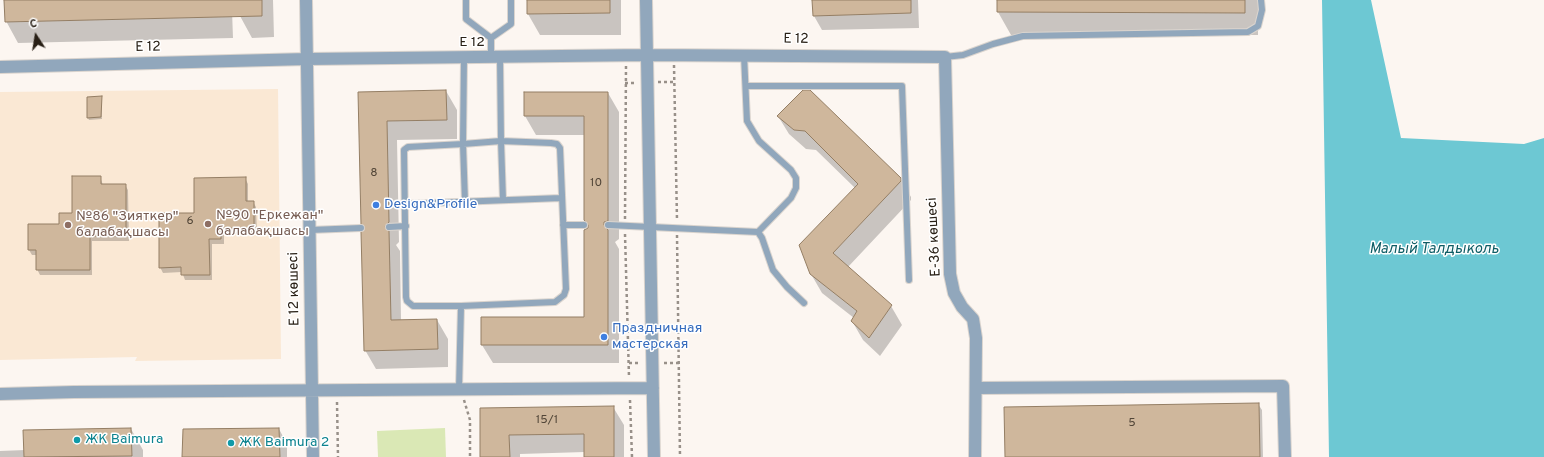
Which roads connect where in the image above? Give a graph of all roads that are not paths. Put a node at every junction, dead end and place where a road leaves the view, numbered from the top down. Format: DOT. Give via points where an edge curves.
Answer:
graph roads {
  1 [pos="306,0"];
  2 [pos="466,0"];
  3 [pos="511,0"];
  4 [pos="646,0"];
  5 [pos="1261,0"];
  6 [pos="491,38"];
  7 [pos="646,55"];
  8 [pos="744,55"];
  9 [pos="945,57"];
  10 [pos="464,58"];
  11 [pos="495,58"];
  12 [pos="307,59"];
  13 [pos="0,67"];
  14 [pos="746,86"];
  15 [pos="501,141"];
  16 [pos="463,144"];
  17 [pos="561,198"];
  18 [pos="503,200"];
  19 [pos="465,202"];
  20 [pos="405,204"];
  21 [pos="563,225"];
  22 [pos="584,225"];
  23 [pos="608,225"];
  24 [pos="389,226"];
  25 [pos="406,226"];
  26 [pos="650,226"];
  27 [pos="361,228"];
  28 [pos="310,230"];
  29 [pos="758,232"];
  30 [pos="909,280"];
  31 [pos="804,303"];
  32 [pos="461,306"];
  33 [pos="653,388"];
  34 [pos="976,388"];
  35 [pos="312,389"];
  36 [pos="459,389"];
  37 [pos="0,394"];
  38 [pos="313,457"];
  39 [pos="654,457"];
  40 [pos="975,457"];
  41 [pos="1285,457"];
  1 -- 12 [label="street, Е 12 көшесі"];
  2 -- 6 [label="lane" via="466,19"];
  3 -- 6 [label="lane" via="511,24"];
  4 -- 7 [label="street"];
  5 -- 9 [label="lane" via="1262,10 1258,26 1248,32 1023,36 963,55"];
  6 -- 11 [label="lane"];
  7 -- 8 [label="street, E 12"];
  7 -- 11 [label="street, E 12"];
  7 -- 26 [label="street"];
  8 -- 9 [label="street, E 12"];
  8 -- 14 [label="lane"];
  9 -- 34 [label="street, Е-36 көшесі" via="950,274 954,293 973,319 976,338"];
  10 -- 11 [label="street, E 12"];
  10 -- 12 [label="street, E 12"];
  10 -- 16 [label="lane"];
  11 -- 15 [label="lane"];
  12 -- 13 [label="street, E 12"];
  12 -- 28 [label="street, Е 12 көшесі"];
  14 -- 29 [label="lane" via="747,121 759,141 791,170 796,178 796,188 791,198"];
  14 -- 30 [label="lane" via="902,86"];
  15 -- 16 [label="lane"];
  15 -- 17 [label="lane" via="557,144 560,148"];
  15 -- 18 [label="lane"];
  16 -- 19 [label="lane"];
  16 -- 20 [label="lane" via="408,147 404,150"];
  17 -- 18 [label="lane"];
  17 -- 21 [label="lane"];
  18 -- 19 [label="lane"];
  19 -- 20 [label="lane"];
  20 -- 25 [label="lane"];
  21 -- 22 [label="lane"];
  21 -- 32 [label="lane" via="566,289 560,299 555,302"];
  23 -- 26 [label="lane"];
  24 -- 25 [label="lane"];
  25 -- 32 [label="lane" via="407,301 413,306"];
  26 -- 29 [label="lane"];
  26 -- 33 [label="street"];
  27 -- 28 [label="lane"];
  28 -- 35 [label="street, Е 12 көшесі"];
  29 -- 31 [label="lane" via="773,270"];
  32 -- 36 [label="lane"];
  33 -- 36 [label="street"];
  33 -- 39 [label="street"];
  34 -- 40 [label="street, Е-36 көшесі"];
  34 -- 41 [label="street" via="1284,386"];
  35 -- 36 [label="street"];
  35 -- 37 [label="street"];
  35 -- 38 [label="street, Е 12 көшесі"];
}
